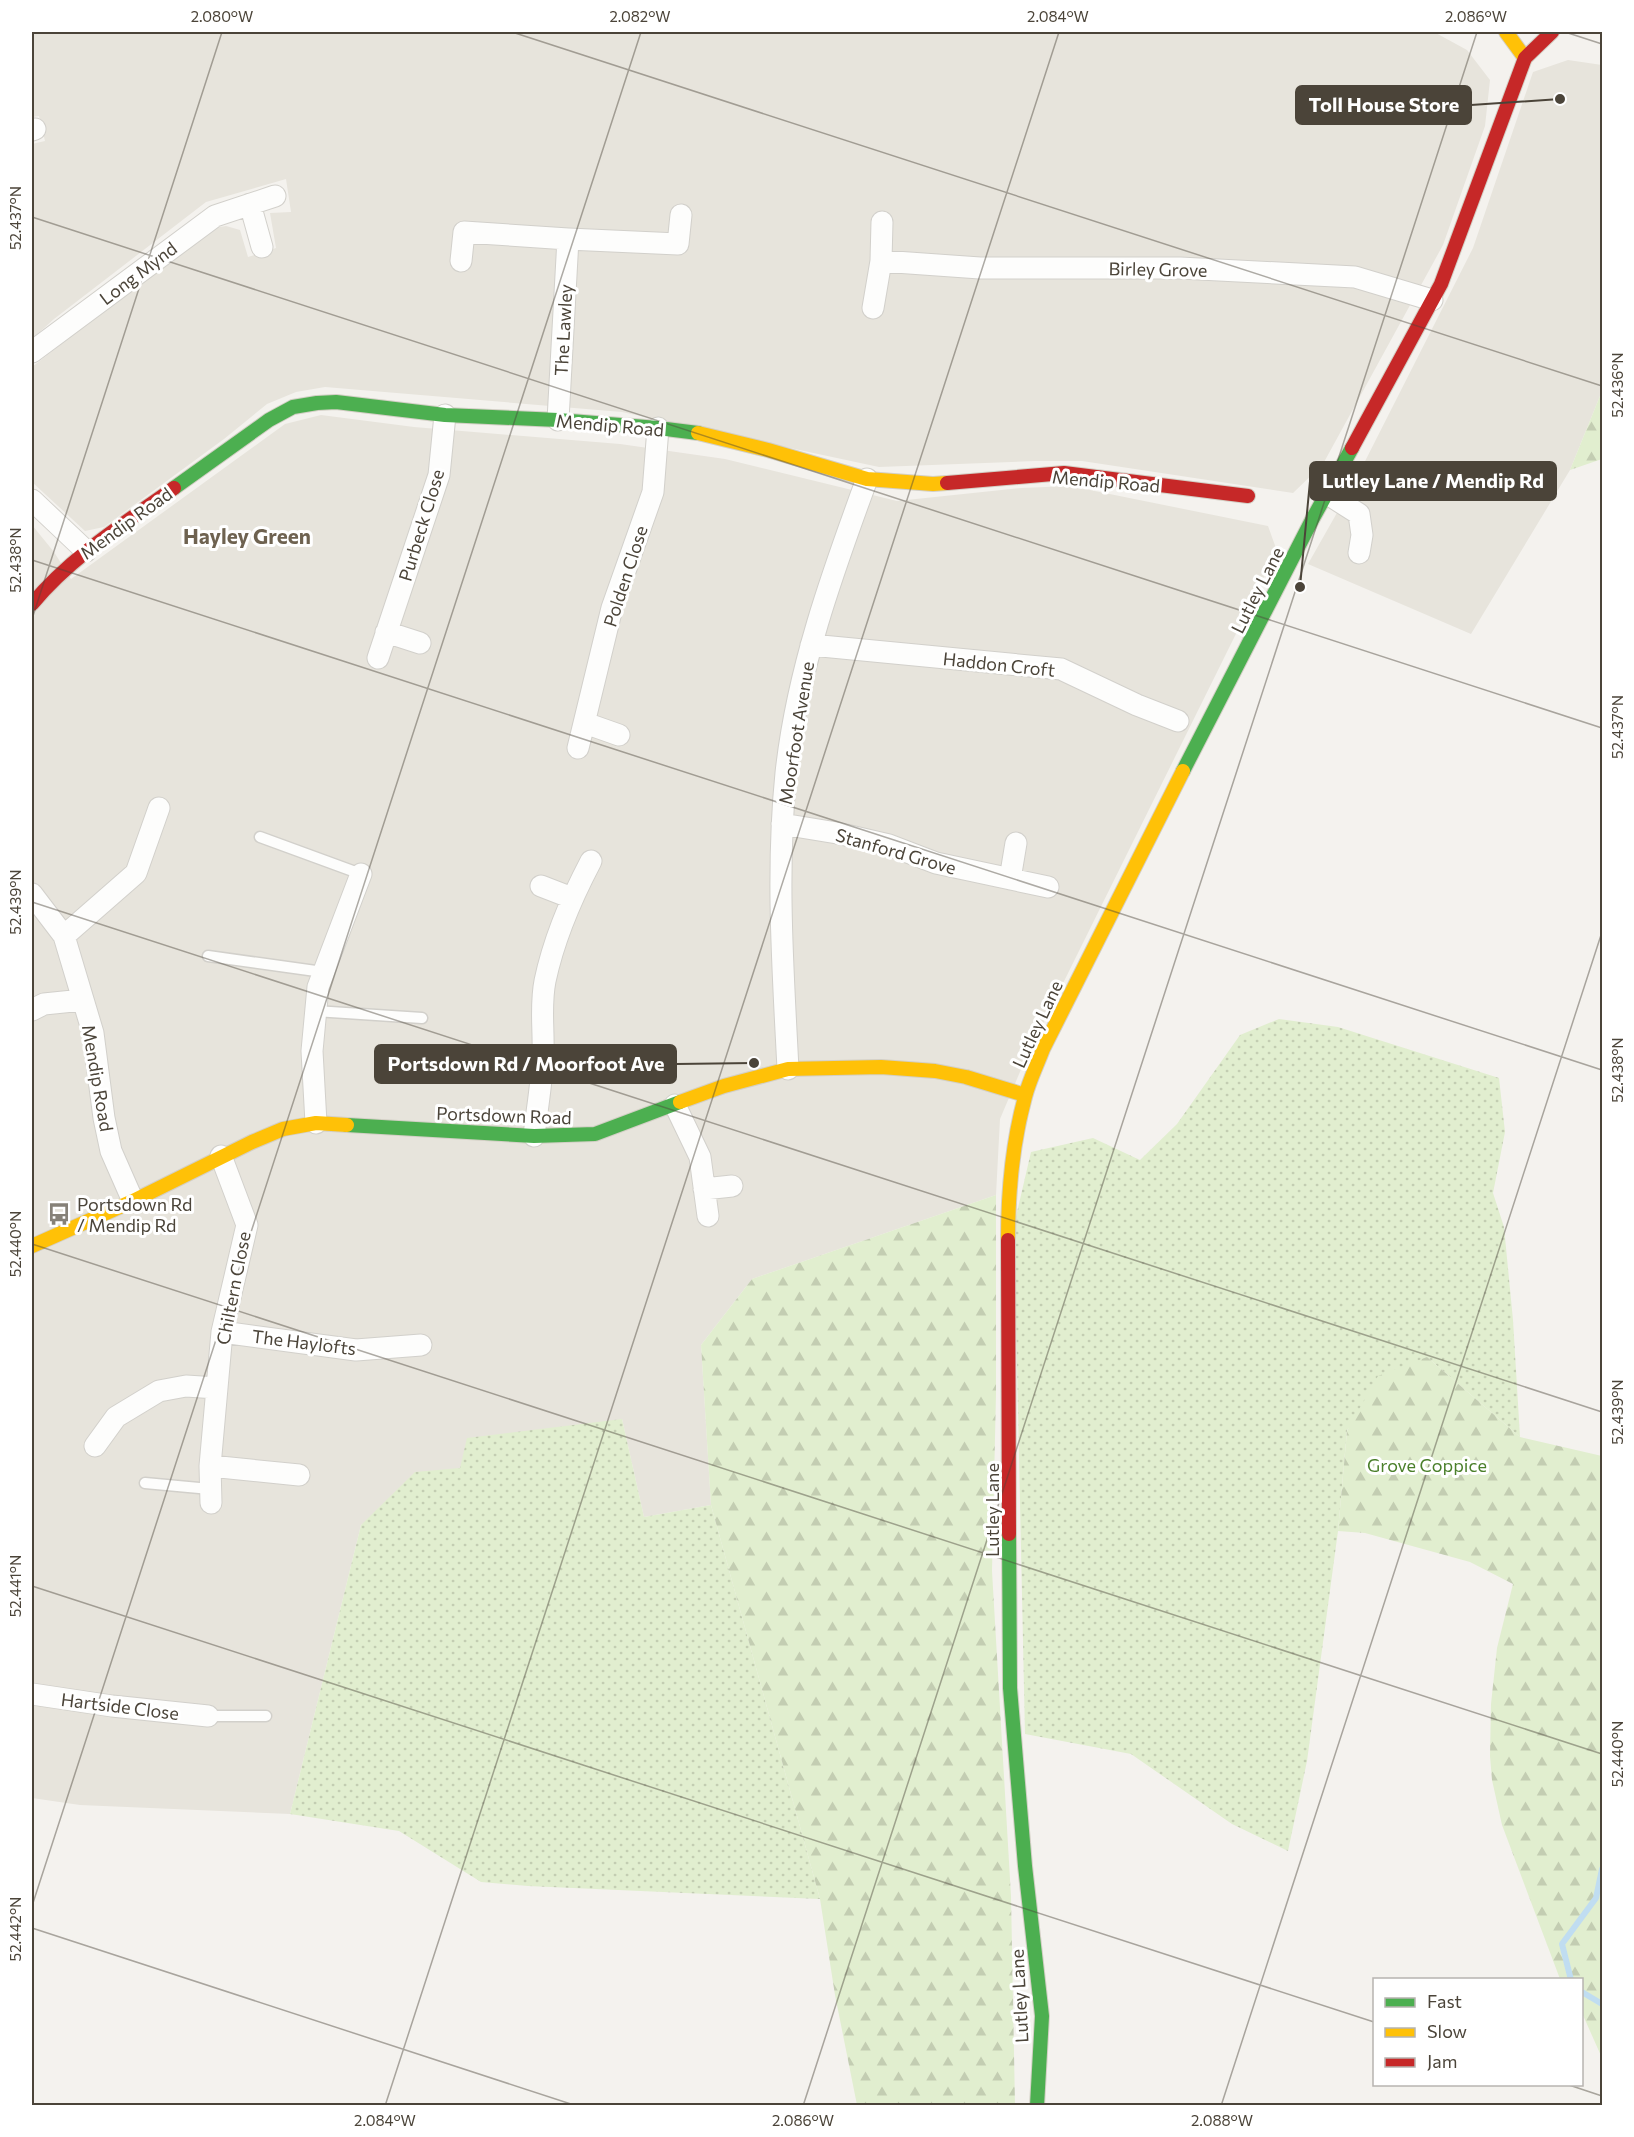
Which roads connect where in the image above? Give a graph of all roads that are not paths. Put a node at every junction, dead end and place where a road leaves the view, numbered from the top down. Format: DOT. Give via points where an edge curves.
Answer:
graph roads {
  1 [pos="1506,32"];
  2 [pos="1552,32"];
  3 [pos="1525,58"];
  4 [pos="275,196"];
  5 [pos="250,204"];
  6 [pos="681,215"];
  7 [pos="882,222"];
  8 [pos="568,239"];
  9 [pos="262,247"];
  10 [pos="462,261"];
  11 [pos="880,261"];
  12 [pos="1432,300"];
  13 [pos="873,308"];
  14 [pos="32,352"];
  15 [pos="445,415"];
  16 [pos="558,420"];
  17 [pos="658,428"];
  18 [pos="867,478"];
  19 [pos="1326,493"];
  20 [pos="1248,496"];
  21 [pos="32,500"];
  22 [pos="86,551"];
  23 [pos="1359,553"];
  24 [pos="32,604"];
  25 [pos="386,632"];
  26 [pos="420,643"];
  27 [pos="810,645"];
  28 [pos="378,658"];
  29 [pos="1178,721"];
  30 [pos="585,723"];
  31 [pos="620,735"];
  32 [pos="578,748"];
  33 [pos="159,808"];
  34 [pos="782,824"];
  35 [pos="260,837"];
  36 [pos="1016,843"];
  37 [pos="591,861"];
  38 [pos="361,874"];
  39 [pos="1010,879"];
  40 [pos="541,886"];
  41 [pos="1048,887"];
  42 [pos="32,894"];
  43 [pos="572,898"];
  44 [pos="64,936"];
  45 [pos="208,956"];
  46 [pos="323,972"];
  47 [pos="83,1000"];
  48 [pos="32,1010"];
  49 [pos="315,1011"];
  50 [pos="423,1018"];
  51 [pos="788,1069"];
  52 [pos="1025,1095"];
  53 [pos="675,1105"];
  54 [pos="316,1123"];
  55 [pos="534,1136"];
  56 [pos="220,1156"];
  57 [pos="732,1186"];
  58 [pos="704,1189"];
  59 [pos="133,1201"];
  60 [pos="708,1216"];
  61 [pos="32,1246"];
  62 [pos="222,1332"];
  63 [pos="421,1345"];
  64 [pos="217,1388"];
  65 [pos="95,1446"];
  66 [pos="210,1466"];
  67 [pos="299,1474"];
  68 [pos="145,1483"];
  69 [pos="211,1496"];
  70 [pos="32,1694"];
  71 [pos="208,1716"];
  72 [pos="266,1716"];
  73 [pos="1037,2106"];
  1 -- 3 [label="street"];
  2 -- 3 [label="street, Lutley Lane"];
  3 -- 12 [label="street, Lutley Lane"];
  4 -- 5 [label="street, Long Mynd"];
  5 -- 9 [label="street"];
  5 -- 14 [label="street, Long Mynd" via="215,216"];
  6 -- 8 [label="street" via="678,244"];
  7 -- 11 [label="street"];
  8 -- 10 [label="street" via="464,232"];
  8 -- 16 [label="street, The Lawley"];
  11 -- 12 [label="street, Birley Grove" via="980,268 1180,268 1355,277"];
  11 -- 13 [label="street"];
  12 -- 19 [label="street, Lutley Lane"];
  15 -- 16 [label="street, Mendip Road"];
  15 -- 22 [label="street, Mendip Road" via="336,402 293,407 269,420"];
  15 -- 25 [label="street, Purbeck Close" via="439,475"];
  16 -- 17 [label="street, Mendip Road"];
  17 -- 18 [label="street, Mendip Road" via="702,434"];
  17 -- 30 [label="street, Polden Close" via="653,492 612,608"];
  18 -- 20 [label="street, Mendip Road" via="933,484 1064,473"];
  18 -- 27 [label="street, Moorfoot Avenue"];
  19 -- 23 [label="street" via="1359,514"];
  19 -- 52 [label="street, Lutley Lane" via="1099,936"];
  21 -- 22 [label="street"];
  22 -- 24 [label="street, Mendip Road"];
  25 -- 26 [label="street"];
  25 -- 28 [label="street, Purbeck Close"];
  27 -- 29 [label="street, Haddon Croft" via="1061,669"];
  27 -- 34 [label="street, Moorfoot Avenue" via="786,771"];
  30 -- 31 [label="street"];
  30 -- 32 [label="street, Polden Close"];
  33 -- 44 [label="street" via="136,873"];
  34 -- 39 [label="street, Stanford Grove" via="889,845 936,863"];
  34 -- 51 [label="street, Moorfoot Avenue" via="780,911"];
  35 -- 38 [label="lane"];
  36 -- 39 [label="street"];
  37 -- 43 [label="street"];
  38 -- 46 [label="street"];
  39 -- 41 [label="street, Stanford Grove"];
  40 -- 43 [label="street"];
  42 -- 44 [label="street, Mendip Road"];
  43 -- 55 [label="street" via="545,981 541,1014 543,1057"];
  44 -- 47 [label="street, Mendip Road"];
  45 -- 46 [label="lane"];
  46 -- 49 [label="street"];
  47 -- 48 [label="street" via="44,1004"];
  47 -- 59 [label="street, Mendip Road" via="93,1033 111,1151"];
  49 -- 50 [label="lane"];
  49 -- 54 [label="street" via="312,1051"];
  51 -- 52 [label="street, Portsdown Road" via="881,1066 935,1071"];
  51 -- 53 [label="street, Portsdown Road" via="724,1086"];
  52 -- 73 [label="street, Lutley Lane" via="1008,1220 1010,1676 1042,2016"];
  53 -- 55 [label="street, Portsdown Road" via="595,1134"];
  53 -- 58 [label="street" via="700,1157"];
  54 -- 55 [label="street, Portsdown Road"];
  54 -- 56 [label="street, Portsdown Road" via="283,1129"];
  56 -- 59 [label="street, Portsdown Road"];
  56 -- 62 [label="street, Chiltern Close" via="247,1225"];
  57 -- 58 [label="street"];
  58 -- 60 [label="street"];
  59 -- 61 [label="street, Portsdown Road"];
  62 -- 63 [label="street, The Haylofts" via="356,1350"];
  62 -- 64 [label="street, Chiltern Close"];
  64 -- 65 [label="street" via="186,1386 159,1391 116,1417"];
  64 -- 66 [label="street, Chiltern Close"];
  66 -- 67 [label="street"];
  66 -- 69 [label="street, Chiltern Close"];
  68 -- 69 [label="lane"];
  70 -- 71 [label="street, Hartside Close"];
  71 -- 72 [label="lane"];
}
